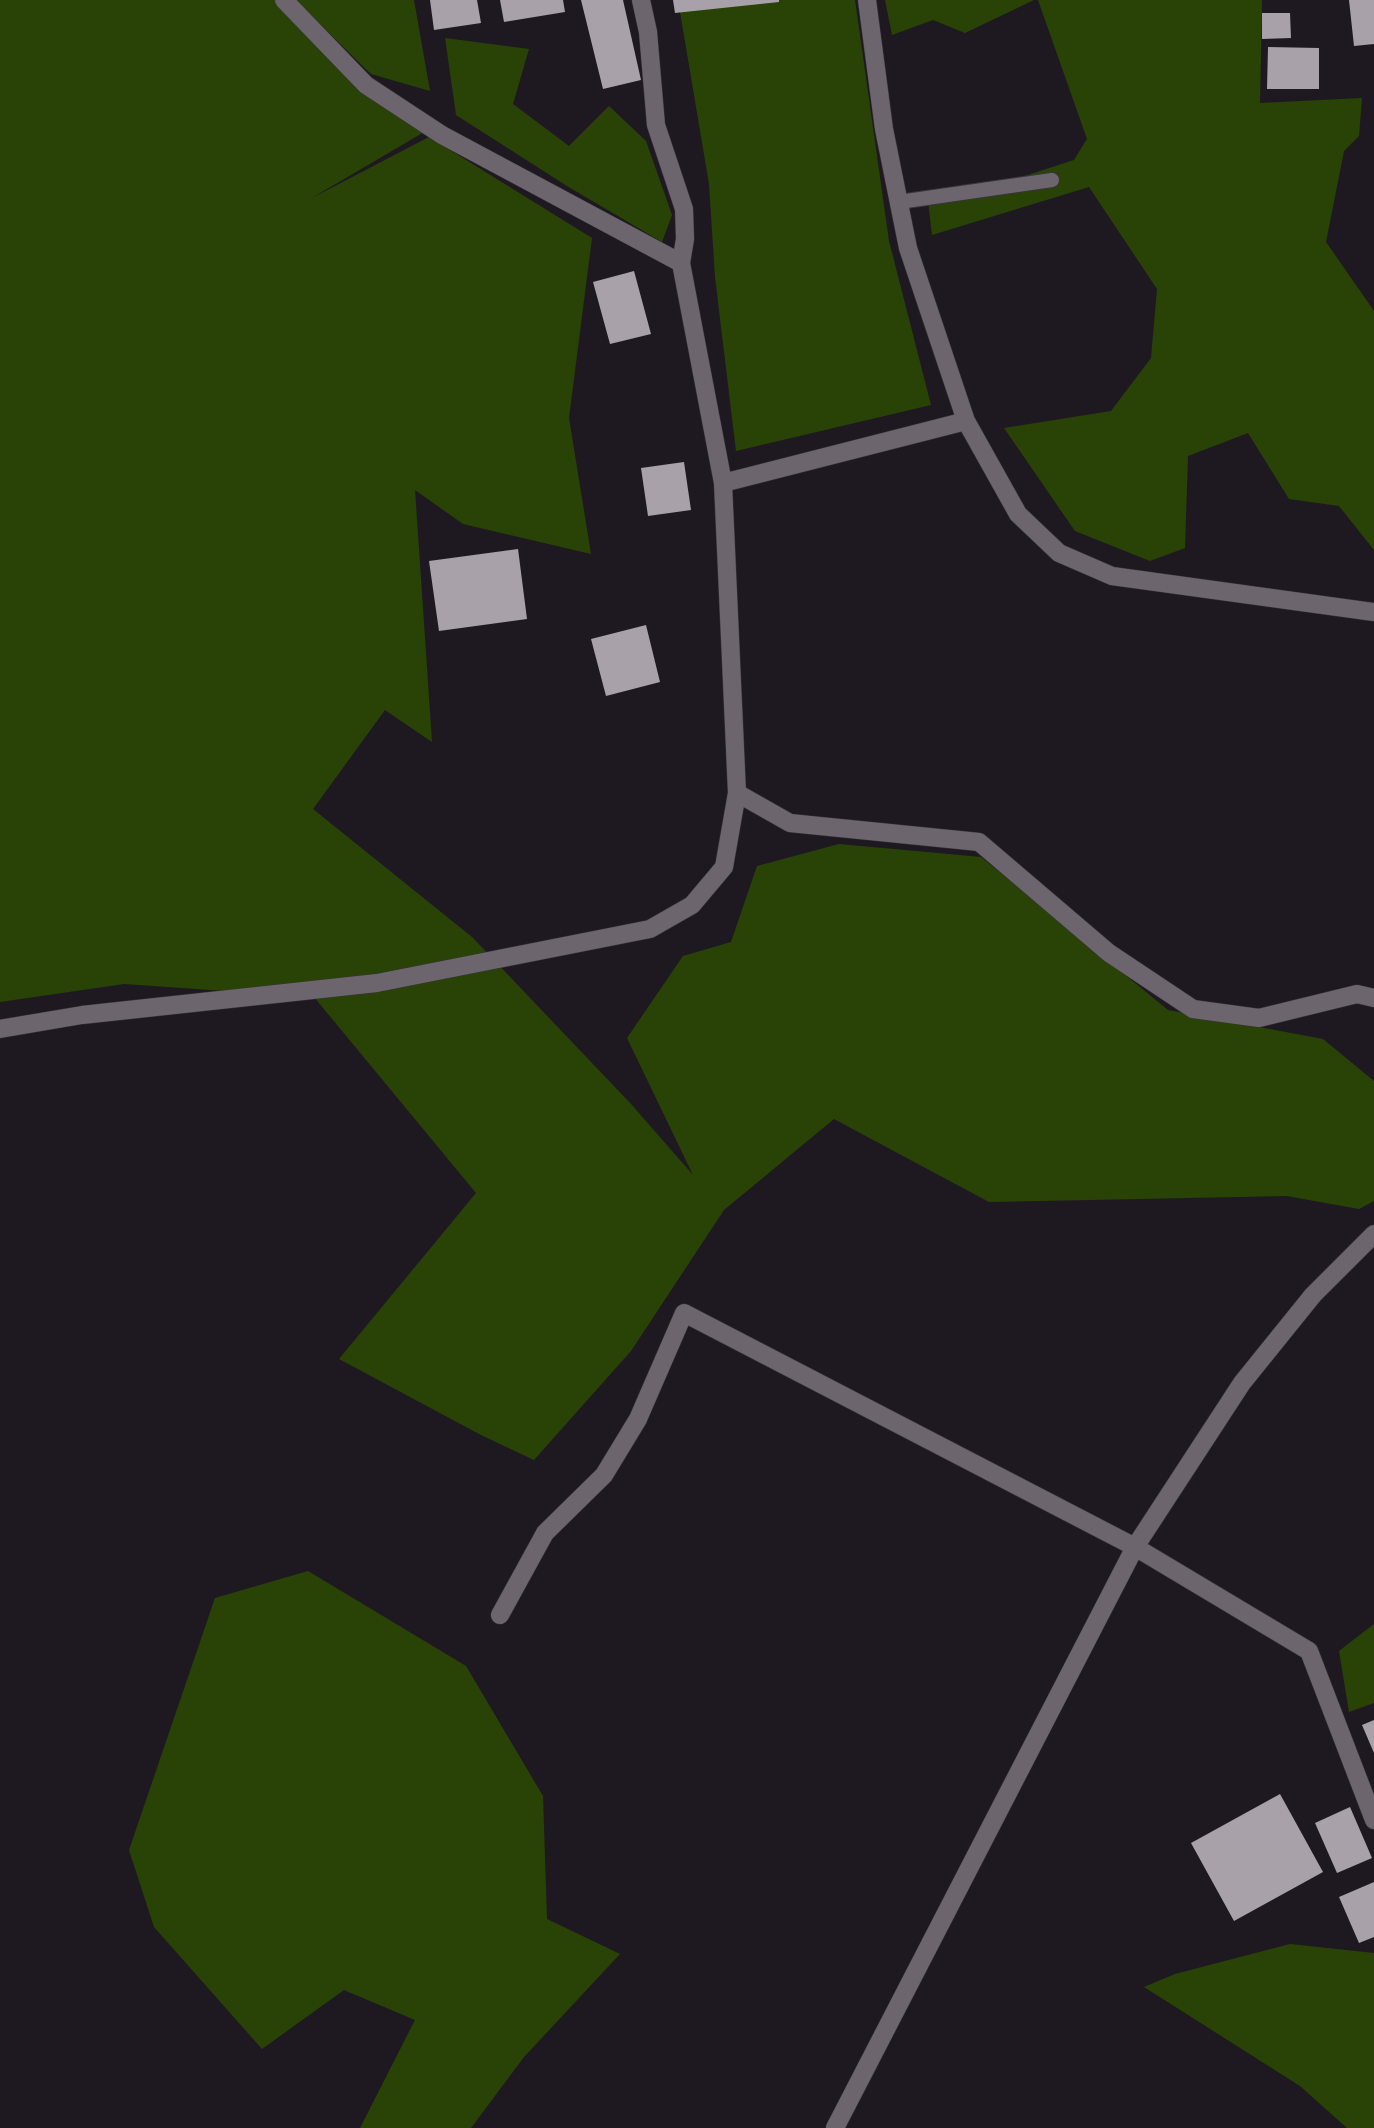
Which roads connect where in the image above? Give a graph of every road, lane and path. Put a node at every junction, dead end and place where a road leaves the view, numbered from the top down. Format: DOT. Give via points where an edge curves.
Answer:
graph roads {
  1 [pos="284,0"];
  2 [pos="640,0"];
  3 [pos="867,0"];
  4 [pos="1052,180"];
  5 [pos="899,202"];
  6 [pos="681,263"];
  7 [pos="966,421"];
  8 [pos="723,483"];
  9 [pos="1374,612"];
  10 [pos="737,793"];
  11 [pos="1374,998"];
  12 [pos="0,1029"];
  13 [pos="1374,1234"];
  14 [pos="1135,1547"];
  15 [pos="500,1615"];
  16 [pos="1374,1820"];
  17 [pos="835,2128"];
  1 -- 6 [label="street" via="366,85 442,135"];
  2 -- 6 [label="street" via="648,32 656,125 684,209"];
  3 -- 5 [label="street"];
  4 -- 5 [label="lane"];
  5 -- 7 [label="street" via="908,247"];
  6 -- 8 [label="street"];
  7 -- 8 [label="street"];
  7 -- 9 [label="street" via="1018,514 1059,553 1112,576"];
  8 -- 10 [label="street"];
  10 -- 11 [label="street" via="790,823 979,842 1108,953 1193,1009 1259,1018 1357,994"];
  10 -- 12 [label="street" via="724,867 692,905 650,929 377,983 82,1015"];
  13 -- 14 [label="street" via="1313,1295 1242,1383"];
  14 -- 15 [label="street" via="684,1313 638,1419 604,1475 545,1533"];
  14 -- 16 [label="street" via="1309,1651"];
  14 -- 17 [label="street"];
}
